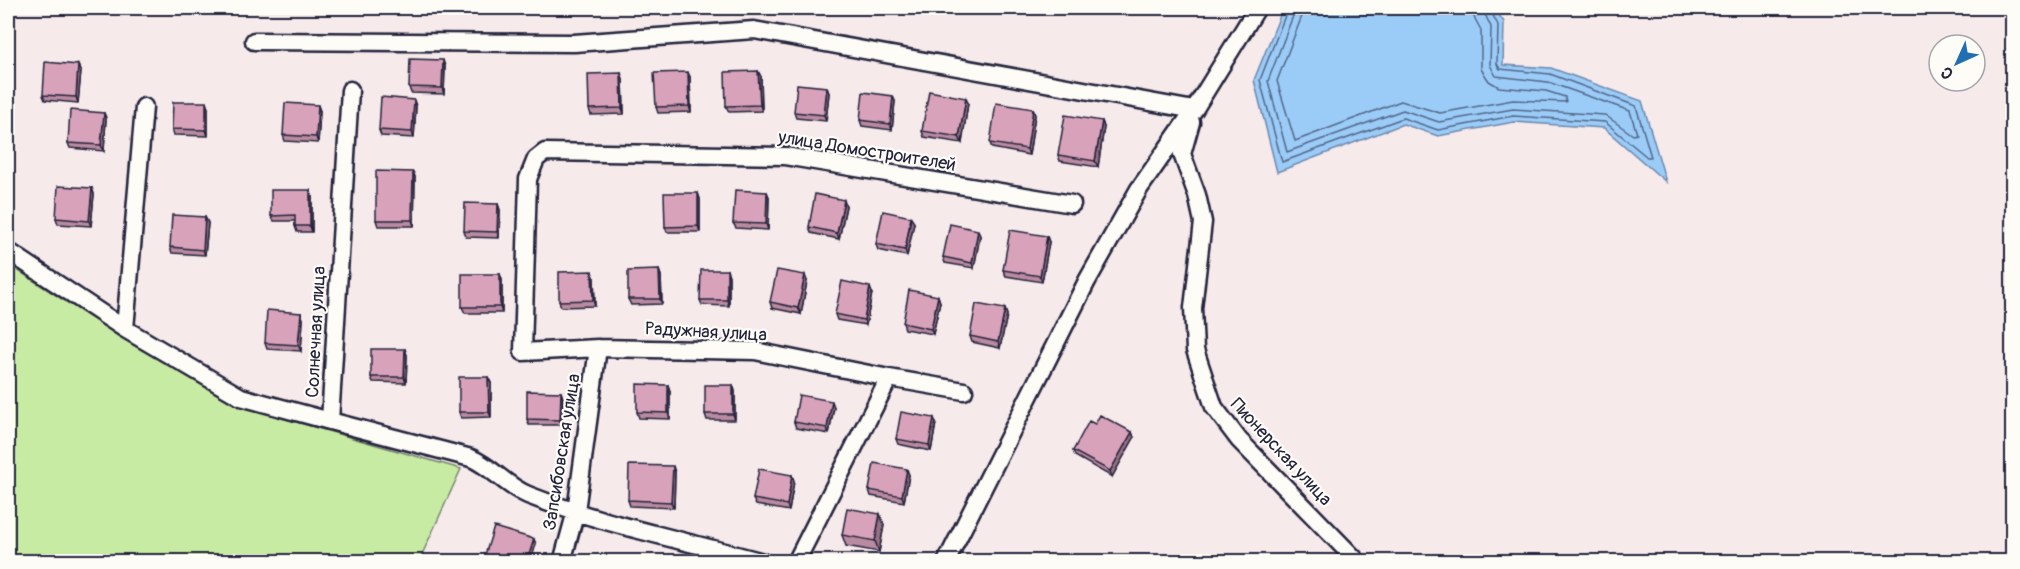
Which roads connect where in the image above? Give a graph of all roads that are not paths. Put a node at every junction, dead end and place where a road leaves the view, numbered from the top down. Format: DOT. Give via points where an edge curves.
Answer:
graph roads {
  1 [pos="1257,8"];
  2 [pos="255,40"];
  3 [pos="350,90"];
  4 [pos="144,107"];
  5 [pos="1194,110"];
  6 [pos="528,180"];
  7 [pos="1072,204"];
  8 [pos="8,251"];
  9 [pos="125,329"];
  10 [pos="598,348"];
  11 [pos="889,378"];
  12 [pos="964,391"];
  13 [pos="330,422"];
  14 [pos="576,511"];
  15 [pos="562,561"];
  16 [pos="763,561"];
  17 [pos="796,561"];
  18 [pos="946,561"];
  19 [pos="1358,561"];
  1 -- 5 [label="street"];
  2 -- 5 [label="street" via="574,44 754,30"];
  3 -- 13 [label="street, Солнечная улица"];
  4 -- 9 [label="street"];
  5 -- 18 [label="street" via="1139,189 1087,281"];
  5 -- 19 [label="street, Пионерская улица" via="1182,154 1203,222 1193,308 1195,350 1214,407 1239,440"];
  6 -- 7 [label="street, улица Домостроителей" via="536,159 545,152 785,156"];
  6 -- 10 [label="street, Радужная улица" via="523,352"];
  8 -- 9 [label="street, Солнечная улица"];
  9 -- 13 [label="street, Солнечная улица" via="241,397"];
  10 -- 11 [label="street, Радужная улица" via="756,351"];
  10 -- 14 [label="street, Запсибовская улица"];
  11 -- 12 [label="street, Радужная улица"];
  11 -- 17 [label="street"];
  13 -- 14 [label="street" via="471,458 526,495"];
  14 -- 15 [label="street, Запсибовская улица"];
  14 -- 16 [label="street"];
}
